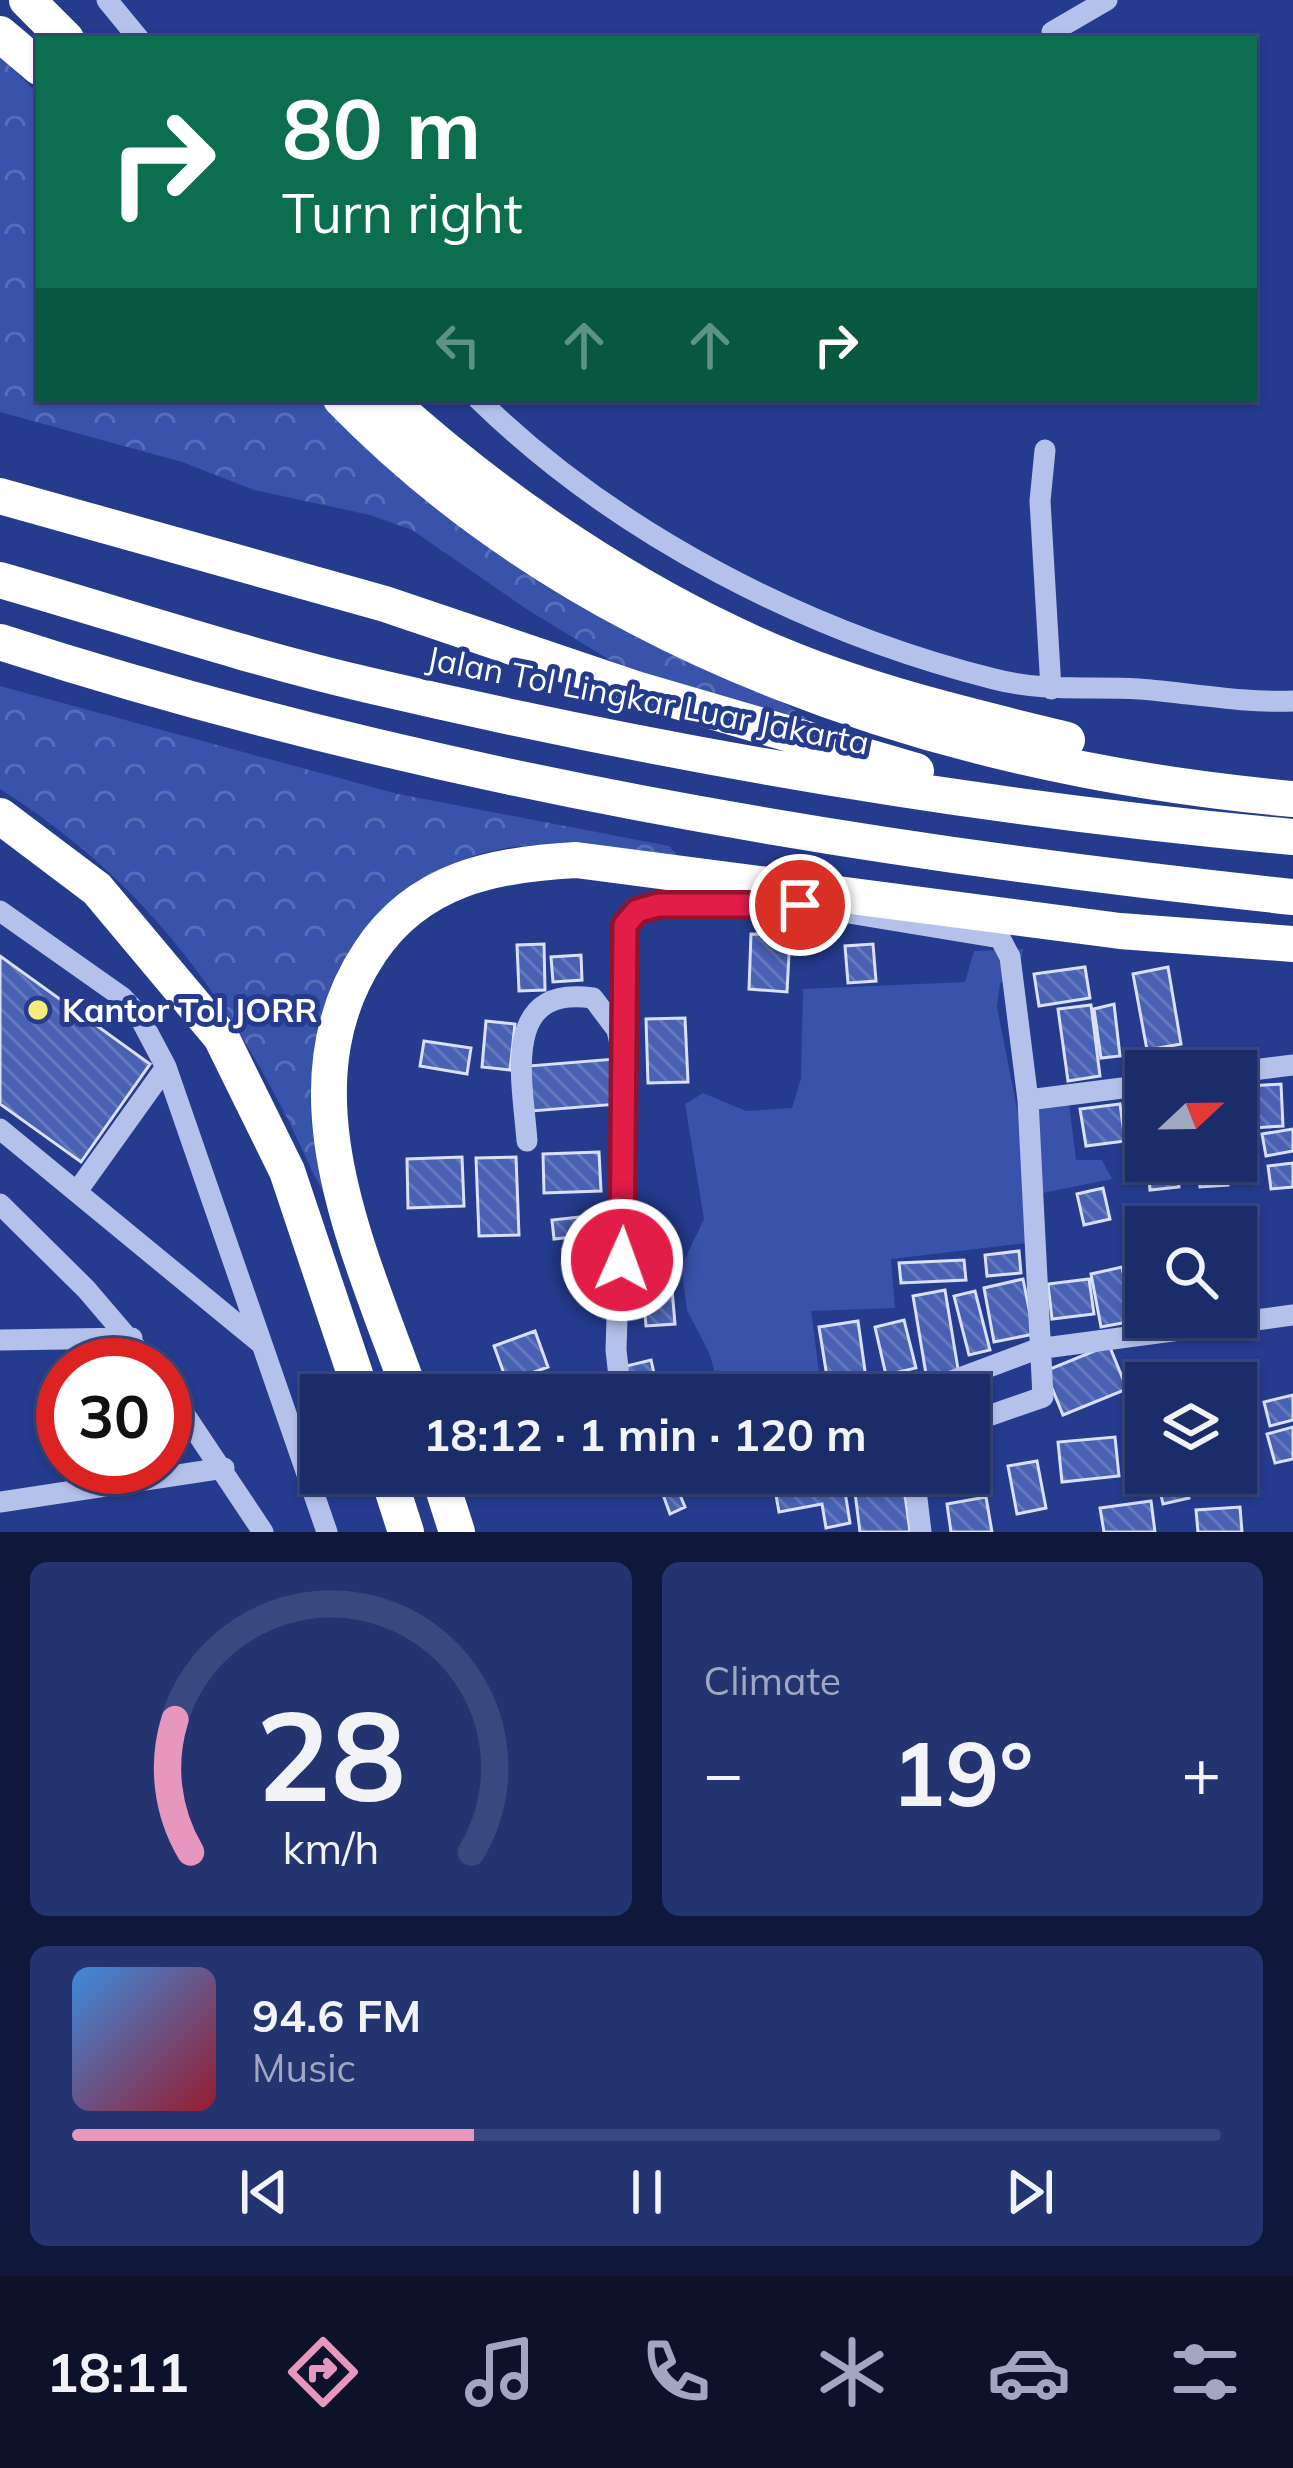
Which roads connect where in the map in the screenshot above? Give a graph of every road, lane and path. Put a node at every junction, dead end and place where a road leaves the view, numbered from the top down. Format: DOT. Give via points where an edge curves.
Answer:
graph roads {
  1 [pos="27,0"];
  2 [pos="107,0"];
  3 [pos="1107,0"];
  4 [pos="1052,32"];
  5 [pos="0,34"];
  6 [pos="63,36"];
  7 [pos="137,36"];
  8 [pos="36,64"];
  9 [pos="343,402"];
  10 [pos="390,402"];
  11 [pos="482,402"];
  12 [pos="1045,450"];
  13 [pos="0,496"];
  14 [pos="0,580"];
  15 [pos="0,642"];
  16 [pos="1051,689"];
  17 [pos="1293,701"];
  18 [pos="1293,776"];
  19 [pos="1293,799"];
  20 [pos="1059,812"];
  21 [pos="0,816"];
  22 [pos="1293,837"];
  23 [pos="1293,897"];
  24 [pos="0,910"];
  25 [pos="1293,944"];
  26 [pos="622,1047"];
  27 [pos="1293,1065"];
  28 [pos="166,1066"];
  29 [pos="1257,1069"];
  30 [pos="1125,1088"];
  31 [pos="1028,1100"];
  32 [pos="0,1129"];
  33 [pos="527,1141"];
  34 [pos="78,1190"];
  35 [pos="0,1204"];
  36 [pos="1293,1315"];
  37 [pos="132,1338"];
  38 [pos="36,1339"];
  39 [pos="0,1340"];
  40 [pos="262,1345"];
  41 [pos="1036,1349"];
  42 [pos="355,1374"];
  43 [pos="404,1374"];
  44 [pos="619,1374"];
  45 [pos="970,1374"];
  46 [pos="990,1415"];
  47 [pos="192,1423"];
  48 [pos="224,1468"];
  49 [pos="394,1494"];
  50 [pos="445,1494"];
  51 [pos="916,1494"];
  52 [pos="0,1502"];
  53 [pos="262,1532"];
  54 [pos="327,1532"];
  55 [pos="406,1532"];
  56 [pos="458,1532"];
  57 [pos="921,1532"];
  1 -- 6 [label="highway"];
  2 -- 7 [label="street"];
  3 -- 4 [label="street"];
  5 -- 8 [label="highway"];
  9 -- 19 [label="highway" via="507,539 597,597 770,678 1004,752"];
  10 -- 18 [label="highway" via="559,535 785,656 1088,746"];
  11 -- 16 [label="street" via="584,488 753,588 920,656"];
  12 -- 16 [label="street" via="1040,501"];
  13 -- 20 [label="highway" via="385,604 636,689"];
  14 -- 20 [label="highway, Jalan Tol Lingkar Luar Jakarta" via="365,685 752,764"];
  15 -- 23 [label="highway" via="345,740 740,822"];
  16 -- 17 [label="street"];
  20 -- 22 [label="highway, Jalan Tol Lingkar Luar Jakarta"];
  21 -- 42 [label="highway" via="97,889 220,1037 287,1171"];
  24 -- 28 [label="street" via="122,998"];
  25 -- 43 [label="highway" via="1120,931 576,860 454,879 404,910 345,989 329,1067 343,1202"];
  26 -- 31 [label="street" via="625,925 637,911 808,906 1000,938 1010,957"];
  26 -- 33 [label="street" via="593,998 536,1011 522,1038"];
  26 -- 44 [label="street"];
  27 -- 29 [label="street"];
  28 -- 34 [label="street"];
  28 -- 40 [label="street"];
  30 -- 31 [label="street"];
  31 -- 41 [label="street"];
  32 -- 34 [label="street"];
  34 -- 40 [label="street"];
  35 -- 37 [label="street"];
  36 -- 41 [label="street"];
  38 -- 39 [label="street"];
  40 -- 54 [label="street"];
  41 -- 45 [label="street"];
  41 -- 46 [label="street" via="1043,1397"];
  47 -- 48 [label="street"];
  48 -- 52 [label="street"];
  48 -- 53 [label="street"];
  49 -- 55 [label="highway"];
  50 -- 56 [label="highway"];
  51 -- 57 [label="street"];
}
